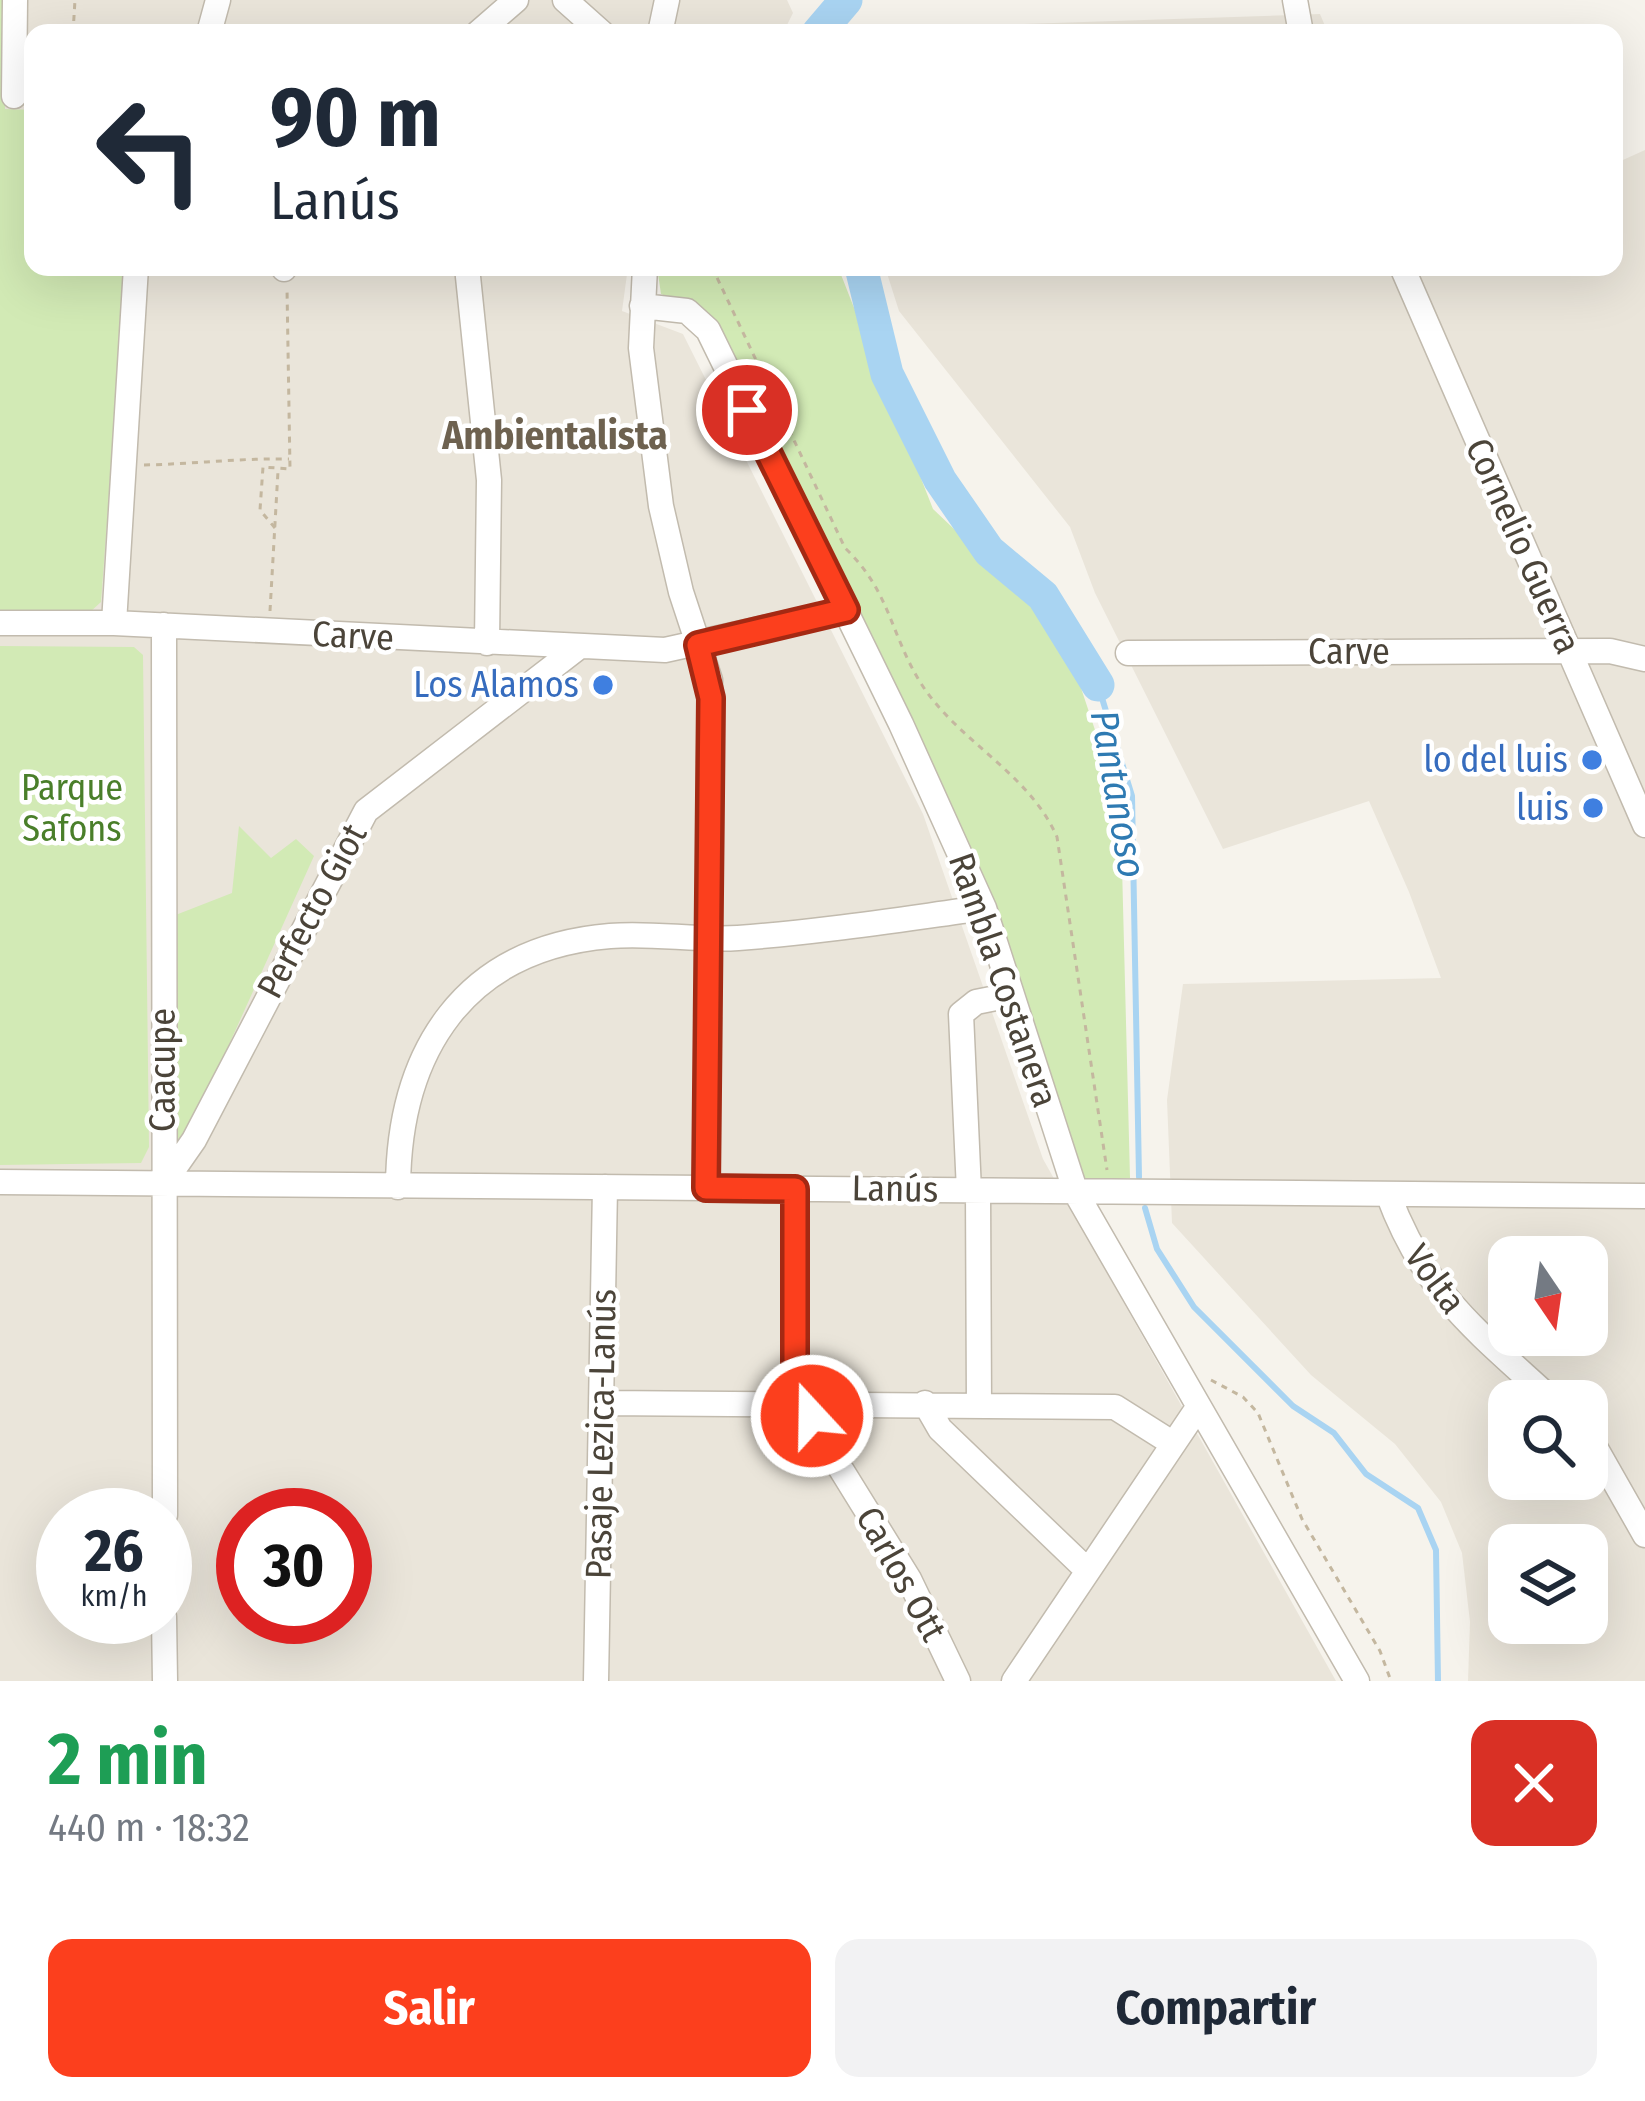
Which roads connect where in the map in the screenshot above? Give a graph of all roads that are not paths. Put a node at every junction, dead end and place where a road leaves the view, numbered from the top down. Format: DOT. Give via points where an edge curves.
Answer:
graph roads {
  1 [pos="15,0"];
  2 [pos="516,0"];
  3 [pos="565,0"];
  4 [pos="488,24"];
  5 [pos="592,24"];
  6 [pos="16,97"];
  7 [pos="135,276"];
  8 [pos="468,276"];
  9 [pos="644,276"];
  10 [pos="1406,276"];
  11 [pos="642,305"];
  12 [pos="846,610"];
  13 [pos="0,623"];
  14 [pos="114,623"];
  15 [pos="164,626"];
  16 [pos="487,643"];
  17 [pos="698,645"];
  18 [pos="580,646"];
  19 [pos="1569,651"];
  20 [pos="1128,653"];
  21 [pos="1645,659"];
  22 [pos="1645,824"];
  23 [pos="984,908"];
  24 [pos="708,938"];
  25 [pos="1011,995"];
  26 [pos="0,1182"];
  27 [pos="163,1185"];
  28 [pos="398,1187"];
  29 [pos="605,1187"];
  30 [pos="706,1188"];
  31 [pos="795,1189"];
  32 [pos="973,1191"];
  33 [pos="1076,1193"];
  34 [pos="1388,1194"];
  35 [pos="1645,1196"];
  36 [pos="1530,1380"];
  37 [pos="602,1403"];
  38 [pos="802,1403"];
  39 [pos="925,1403"];
  40 [pos="979,1406"];
  41 [pos="1197,1409"];
  42 [pos="1172,1443"];
  43 [pos="1608,1470"];
  44 [pos="164,1488"];
  45 [pos="1645,1535"];
  46 [pos="1086,1569"];
  47 [pos="164,1644"];
  48 [pos="165,1681"];
  49 [pos="596,1681"];
  50 [pos="958,1681"];
  51 [pos="1014,1681"];
  52 [pos="1358,1681"];
  1 -- 6 [label="street"];
  2 -- 4 [label="street"];
  3 -- 5 [label="street"];
  7 -- 14 [label="street"];
  8 -- 16 [label="street" via="489,480"];
  9 -- 11 [label="street"];
  10 -- 19 [label="street, Cornelio Guerra"];
  11 -- 12 [label="street, Rambla Costanera" via="687,311 708,330"];
  11 -- 17 [label="street" via="661,506"];
  12 -- 17 [label="street, Carve"];
  12 -- 23 [label="street, Rambla Costanera"];
  13 -- 14 [label="street, Carve"];
  14 -- 15 [label="street, Carve"];
  15 -- 16 [label="street, Carve"];
  15 -- 27 [label="street, Caacupe"];
  16 -- 18 [label="street, Carve"];
  17 -- 18 [label="street, Carve"];
  17 -- 24 [label="street" via="711,698"];
  18 -- 27 [label="street, Perfecto Giot" via="366,811"];
  19 -- 20 [label="street, Carve"];
  19 -- 21 [label="street, Carve"];
  19 -- 22 [label="street, Cornelio Guerra"];
  23 -- 24 [label="street"];
  23 -- 25 [label="street, Rambla Costanera"];
  24 -- 28 [label="street" via="609,936 563,945 478,987 452,1011 412,1075"];
  24 -- 30 [label="street"];
  25 -- 32 [label="street" via="962,1014"];
  25 -- 33 [label="street, Rambla Costanera"];
  26 -- 27 [label="street, Lanús"];
  27 -- 28 [label="street, Lanús"];
  27 -- 44 [label="street, Caacupe"];
  28 -- 29 [label="street, Lanús"];
  29 -- 30 [label="street, Lanús"];
  29 -- 37 [label="street, Pasaje Lezica-Lanús"];
  30 -- 31 [label="street, Lanús"];
  31 -- 32 [label="street, Lanús"];
  31 -- 38 [label="street, Carlos Ott"];
  32 -- 33 [label="street, Lanús"];
  32 -- 40 [label="street"];
  33 -- 34 [label="street, Lanús"];
  33 -- 41 [label="street, Rambla Costanera"];
  34 -- 35 [label="street, Lanús"];
  34 -- 36 [label="street, Volta" via="1442,1300"];
  37 -- 38 [label="street"];
  37 -- 49 [label="street, Pasaje Lezica-Lanús"];
  38 -- 39 [label="street"];
  38 -- 50 [label="street, Carlos Ott" via="909,1579"];
  39 -- 40 [label="street"];
  39 -- 46 [label="street" via="940,1429"];
  40 -- 42 [label="street" via="1115,1407"];
  41 -- 42 [label="street"];
  41 -- 52 [label="street, Rambla Costanera"];
  42 -- 46 [label="street"];
  43 -- 45 [label="street"];
  46 -- 51 [label="street"];
  47 -- 48 [label="street"];
}
